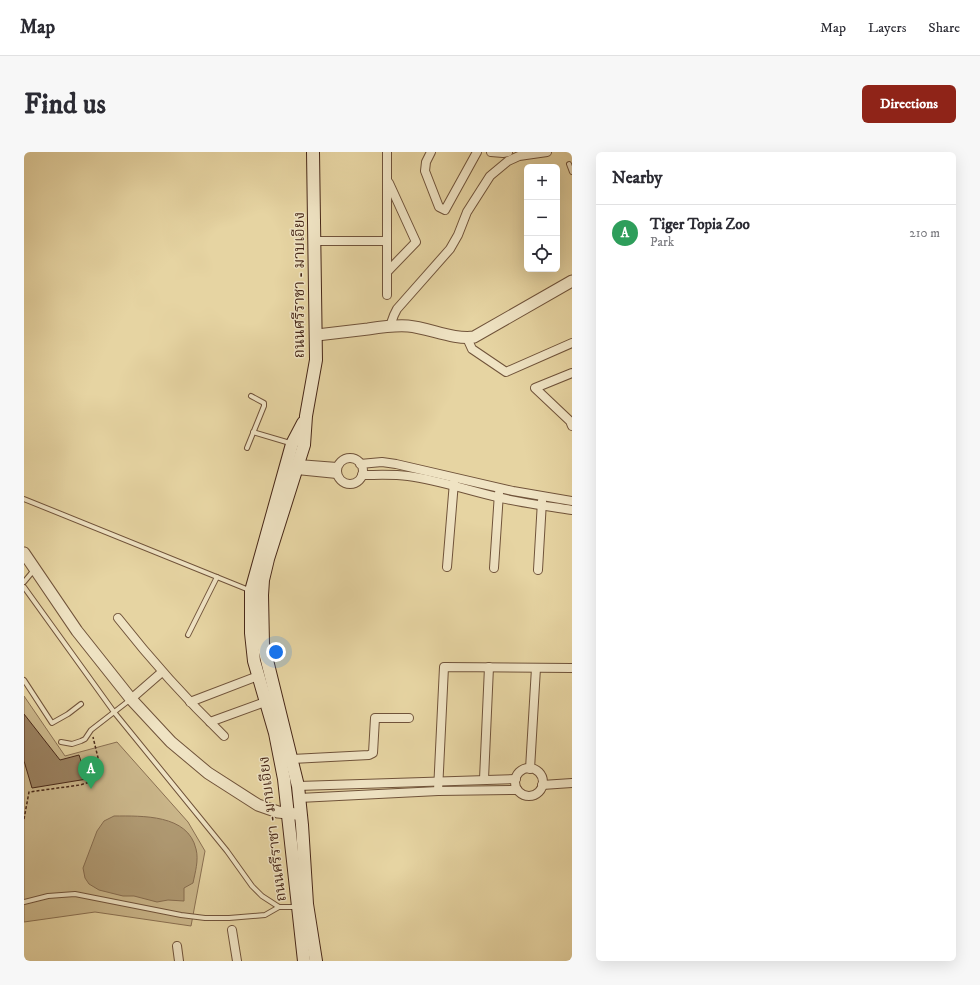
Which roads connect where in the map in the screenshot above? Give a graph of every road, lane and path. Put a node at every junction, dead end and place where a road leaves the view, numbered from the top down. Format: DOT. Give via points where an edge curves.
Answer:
graph roads {
  1 [pos="313,152"];
  2 [pos="387,152"];
  3 [pos="431,152"];
  4 [pos="477,152"];
  5 [pos="491,152"];
  6 [pos="508,152"];
  7 [pos="547,152"];
  8 [pos="569,164"];
  9 [pos="572,172"];
  10 [pos="387,181"];
  11 [pos="315,241"];
  12 [pos="388,241"];
  13 [pos="388,271"];
  14 [pos="572,281"];
  15 [pos="387,295"];
  16 [pos="390,326"];
  17 [pos="316,335"];
  18 [pos="467,338"];
  19 [pos="572,343"];
  20 [pos="572,373"];
  21 [pos="251,396"];
  22 [pos="306,416"];
  23 [pos="571,423"];
  24 [pos="253,432"];
  25 [pos="292,444"];
  26 [pos="247,448"];
  27 [pos="390,463"];
  28 [pos="360,464"];
  29 [pos="292,466"];
  30 [pos="337,470"];
  31 [pos="390,474"];
  32 [pos="362,475"];
  33 [pos="454,477"];
  34 [pos="453,486"];
  35 [pos="500,488"];
  36 [pos="543,496"];
  37 [pos="498,498"];
  38 [pos="24,499"];
  39 [pos="572,500"];
  40 [pos="542,506"];
  41 [pos="572,510"];
  42 [pos="24,553"];
  43 [pos="447,567"];
  44 [pos="494,568"];
  45 [pos="35,569"];
  46 [pos="538,570"];
  47 [pos="217,577"];
  48 [pos="24,582"];
  49 [pos="24,588"];
  50 [pos="251,591"];
  51 [pos="118,618"];
  52 [pos="188,636"];
  53 [pos="489,667"];
  54 [pos="536,668"];
  55 [pos="572,668"];
  56 [pos="162,672"];
  57 [pos="258,676"];
  58 [pos="24,680"];
  59 [pos="131,699"];
  60 [pos="190,702"];
  61 [pos="265,702"];
  62 [pos="81,704"];
  63 [pos="114,712"];
  64 [pos="409,718"];
  65 [pos="210,722"];
  66 [pos="91,730"];
  67 [pos="224,736"];
  68 [pos="61,742"];
  69 [pos="292,759"];
  70 [pos="530,768"];
  71 [pos="484,779"];
  72 [pos="516,779"];
  73 [pos="439,781"];
  74 [pos="572,783"];
  75 [pos="542,786"];
  76 [pos="517,790"];
  77 [pos="438,791"];
  78 [pos="298,792"];
  79 [pos="295,814"];
  80 [pos="24,819"];
  81 [pos="24,902"];
  82 [pos="302,905"];
  83 [pos="279,907"];
  84 [pos="232,930"];
  85 [pos="177,946"];
  86 [pos="179,961"];
  87 [pos="237,961"];
  88 [pos="304,961"];
  89 [pos="316,961"];
  1 -- 11 [label="main road, ถนนศรีราชา - มาบเอียง"];
  2 -- 10 [label="street"];
  3 -- 4 [label="street" via="425,171 439,207 445,210"];
  5 -- 6 [label="street"];
  7 -- 16 [label="street" via="519,156 508,161 490,176 467,212 450,249 397,309"];
  8 -- 9 [label="lane"];
  10 -- 12 [label="street"];
  10 -- 13 [label="street" via="416,242"];
  11 -- 12 [label="street"];
  11 -- 17 [label="main road, ถนนศรีราชา - มาบเอียง"];
  12 -- 13 [label="street"];
  13 -- 15 [label="street"];
  14 -- 18 [label="street" via="474,337"];
  16 -- 17 [label="street"];
  16 -- 18 [label="street" via="427,329"];
  17 -- 22 [label="main road, ถนนศรีราชา - มาบเอียง" via="316,360"];
  18 -- 19 [label="street" via="472,349 506,372"];
  20 -- 23 [label="street" via="535,388"];
  21 -- 24 [label="lane" via="264,404"];
  22 -- 25 [label="main road, ถนนศรีราชา - มาบเอียง"];
  22 -- 29 [label="main road, ถนนศรีราชา - มาบเอียง" via="304,445"];
  24 -- 25 [label="lane"];
  24 -- 26 [label="lane"];
  25 -- 29 [label="main road, ถนนศรีราชา - มาบเอียง"];
  27 -- 28 [label="street"];
  27 -- 31 [label="street"];
  27 -- 33 [label="street"];
  28 -- 30 [label="street" via="354,458 346,458 339,463"];
  28 -- 32 [label="street"];
  29 -- 30 [label="street"];
  29 -- 50 [label="main road, ถนนศรีราชา - มาบเอียง"];
  29 -- 69 [label="main road, ถนนศรีราชา - มาบเอียง" via="263,580 262,595 263,644"];
  30 -- 32 [label="street" via="343,482 350,484 358,481"];
  31 -- 32 [label="street"];
  31 -- 34 [label="street"];
  33 -- 34 [label="street"];
  33 -- 35 [label="street"];
  34 -- 37 [label="street"];
  34 -- 43 [label="street"];
  35 -- 36 [label="street"];
  35 -- 37 [label="street"];
  36 -- 39 [label="street"];
  36 -- 40 [label="street"];
  37 -- 40 [label="street"];
  37 -- 44 [label="street"];
  38 -- 47 [label="lane"];
  40 -- 41 [label="street"];
  40 -- 46 [label="street"];
  42 -- 45 [label="street"];
  45 -- 48 [label="lane"];
  45 -- 59 [label="street" via="77,631"];
  47 -- 50 [label="lane"];
  47 -- 52 [label="lane"];
  49 -- 63 [label="lane"];
  50 -- 57 [label="main road, ถนนศรีราชา - มาบเอียง" via="252,646"];
  51 -- 56 [label="street"];
  53 -- 54 [label="street"];
  53 -- 71 [label="street"];
  53 -- 73 [label="street" via="444,667"];
  54 -- 55 [label="street"];
  54 -- 70 [label="street"];
  56 -- 59 [label="street"];
  56 -- 60 [label="street"];
  57 -- 60 [label="street"];
  57 -- 61 [label="main road, ถนนศรีราชา - มาบเอียง"];
  58 -- 62 [label="lane" via="52,723"];
  59 -- 63 [label="lane"];
  59 -- 79 [label="street" via="171,742 208,773 258,805 278,812"];
  60 -- 65 [label="street"];
  61 -- 65 [label="street"];
  61 -- 79 [label="main road, ถนนศรีราชา - มาบเอียง"];
  63 -- 66 [label="lane"];
  63 -- 83 [label="lane" via="227,851 252,886"];
  64 -- 69 [label="street" via="374,718 374,748 373,753 368,755"];
  65 -- 67 [label="street"];
  66 -- 68 [label="lane" via="82,741 72,744"];
  66 -- 80 [label="path" via="99,762 90,782 30,792"];
  69 -- 78 [label="main road, ถนนศรีราชา - มาบเอียง"];
  70 -- 72 [label="street" via="520,772"];
  70 -- 75 [label="street" via="540,774"];
  71 -- 72 [label="street"];
  71 -- 73 [label="street"];
  72 -- 76 [label="street"];
  73 -- 77 [label="street"];
  73 -- 78 [label="street"];
  74 -- 75 [label="street"];
  75 -- 76 [label="street" via="533,795 525,795"];
  76 -- 77 [label="street"];
  77 -- 78 [label="street"];
  78 -- 79 [label="main road, ถนนศรีราชา - มาบเอียง"];
  79 -- 82 [label="main road, ถนนศรีราชา - มาบเอียง"];
  81 -- 83 [label="lane" via="48,896 75,894 205,918 265,915"];
  82 -- 83 [label="lane"];
  82 -- 88 [label="main road, ถนนศรีราชา - มาบเอียง"];
  82 -- 89 [label="main road, ถนนศรีราชา - มาบเอียง"];
  84 -- 87 [label="street"];
  85 -- 86 [label="street"];
}
